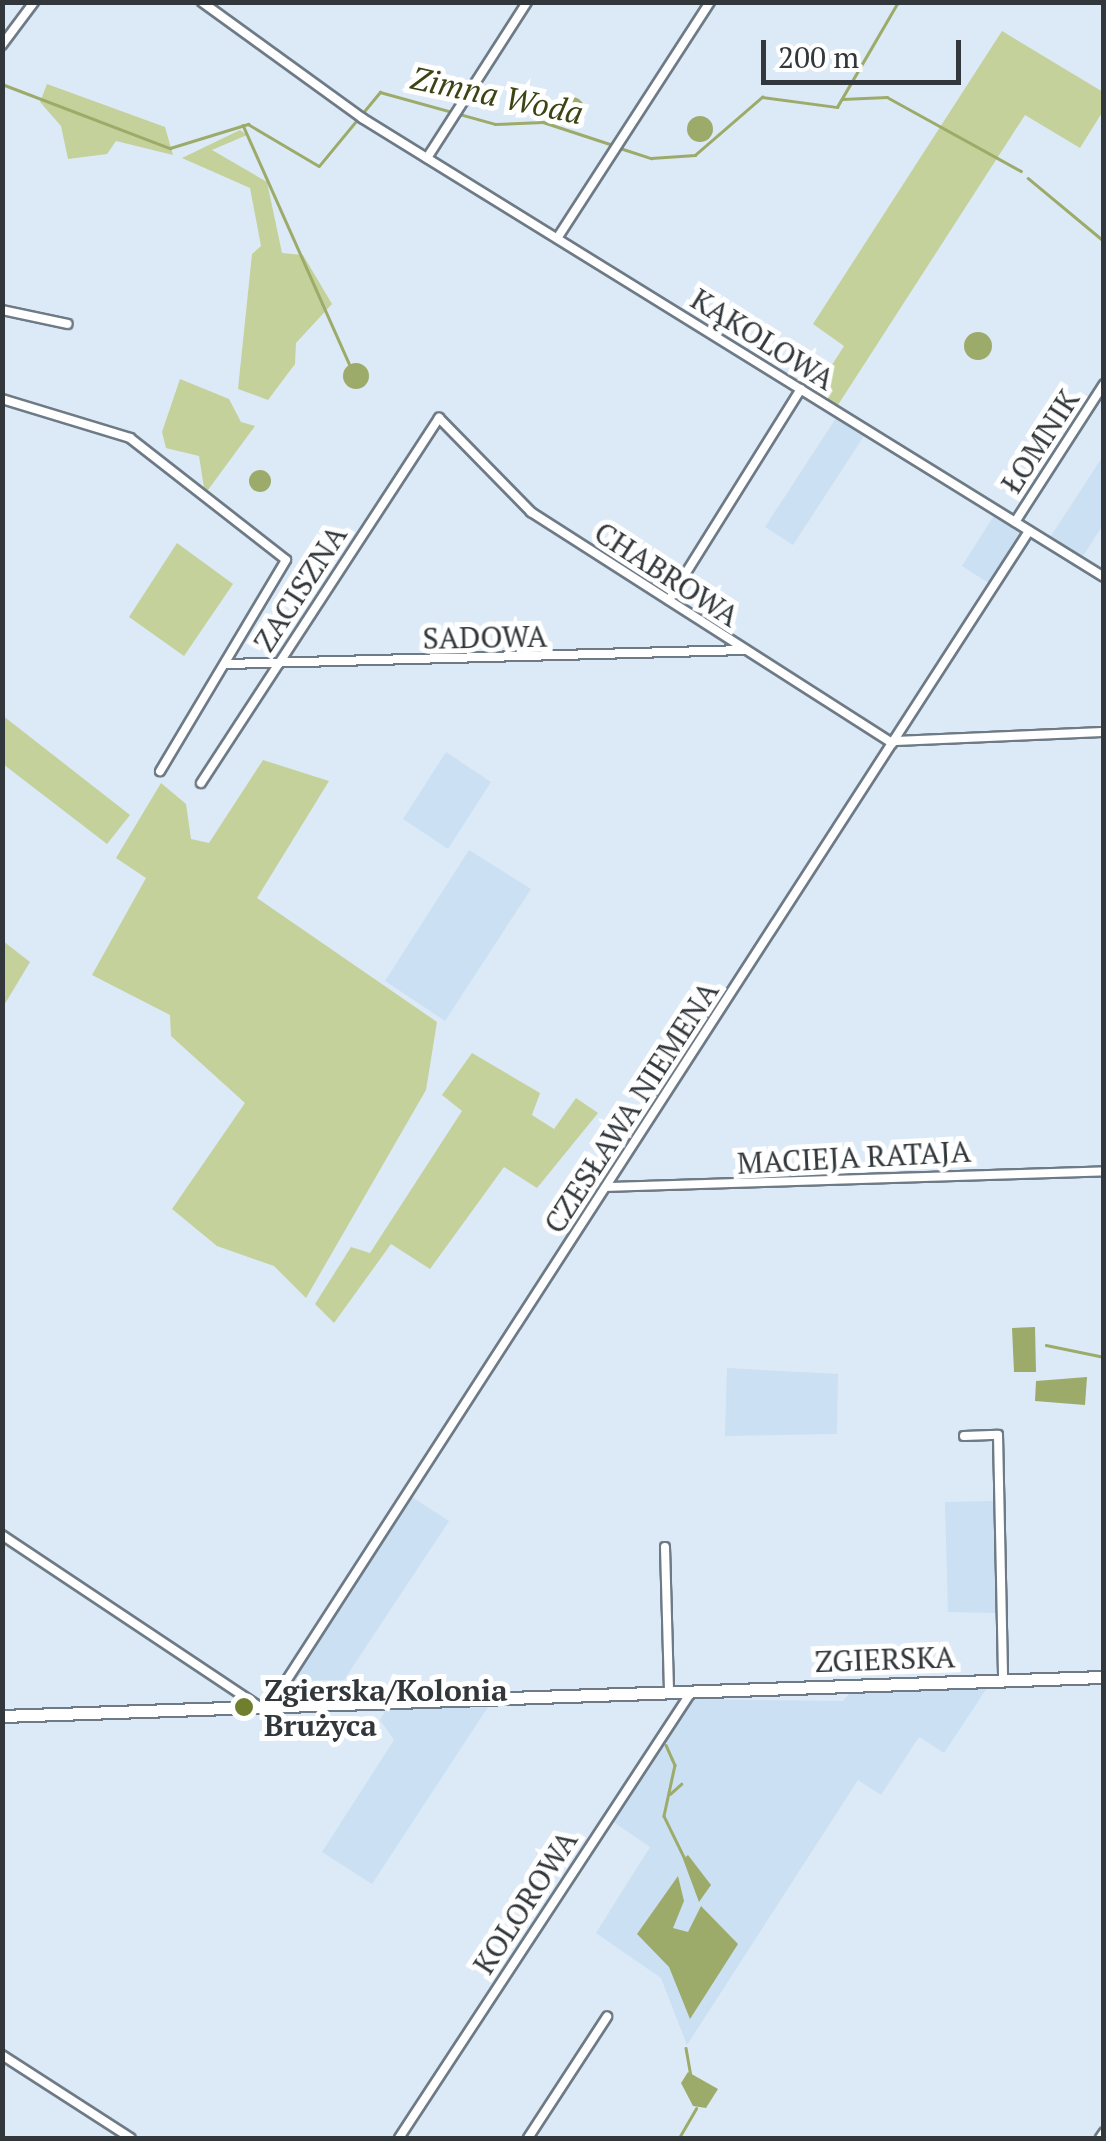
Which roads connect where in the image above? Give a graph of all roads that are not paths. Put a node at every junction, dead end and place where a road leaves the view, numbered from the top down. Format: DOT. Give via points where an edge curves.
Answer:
graph roads {
  1 [pos="34,2"];
  2 [pos="202,2"];
  3 [pos="527,2"];
  4 [pos="710,2"];
  5 [pos="2,46"];
  6 [pos="427,158"];
  7 [pos="558,236"];
  8 [pos="2,310"];
  9 [pos="68,324"];
  10 [pos="1104,384"];
  11 [pos="800,389"];
  12 [pos="2,399"];
  13 [pos="439,418"];
  14 [pos="1015,522"];
  15 [pos="1029,531"];
  16 [pos="1104,577"];
  17 [pos="669,601"];
  18 [pos="744,650"];
  19 [pos="227,664"];
  20 [pos="278,664"];
  21 [pos="1104,732"];
  22 [pos="893,742"];
  23 [pos="160,771"];
  24 [pos="201,783"];
  25 [pos="1104,1170"];
  26 [pos="606,1187"];
  27 [pos="964,1436"];
  28 [pos="2,1535"];
  29 [pos="664,1547"];
  30 [pos="1104,1677"];
  31 [pos="1003,1680"];
  32 [pos="692,1690"];
  33 [pos="669,1691"];
  34 [pos="264,1706"];
  35 [pos="2,1716"];
  36 [pos="606,2018"];
  37 [pos="2,2055"];
  38 [pos="131,2138"];
  39 [pos="399,2138"];
  40 [pos="528,2138"];
  1 -- 5 [label="street"];
  2 -- 6 [label="street, KĄKOLOWA"];
  3 -- 6 [label="street"];
  4 -- 7 [label="street"];
  6 -- 7 [label="street, KĄKOLOWA"];
  7 -- 11 [label="street, KĄKOLOWA"];
  8 -- 9 [label="street"];
  10 -- 14 [label="street, ŁOMNIK"];
  11 -- 14 [label="street, KĄKOLOWA"];
  11 -- 17 [label="street"];
  12 -- 19 [label="street" via="130,438 280,548 284,575"];
  13 -- 17 [label="street, CHABROWA" via="531,512"];
  13 -- 20 [label="street, ZACISZNA"];
  14 -- 15 [label="street, KĄKOLOWA"];
  15 -- 16 [label="street, KĄKOLOWA"];
  15 -- 22 [label="street, CZESŁAWA NIEMENA"];
  17 -- 18 [label="street, CHABROWA"];
  18 -- 20 [label="street, SADOWA"];
  18 -- 22 [label="street, CHABROWA"];
  19 -- 20 [label="street, SADOWA"];
  19 -- 23 [label="street"];
  20 -- 24 [label="street, ZACISZNA"];
  21 -- 22 [label="street"];
  22 -- 26 [label="street, CZESŁAWA NIEMENA"];
  25 -- 26 [label="street, MACIEJA RATAJA"];
  26 -- 34 [label="street, CZESŁAWA NIEMENA"];
  27 -- 31 [label="street" via="998,1436"];
  28 -- 34 [label="street"];
  29 -- 33 [label="street"];
  30 -- 31 [label="main road, ZGIERSKA"];
  31 -- 32 [label="main road, ZGIERSKA"];
  32 -- 33 [label="main road, ZGIERSKA"];
  32 -- 39 [label="street, KOLOROWA"];
  33 -- 34 [label="main road, ZGIERSKA"];
  34 -- 35 [label="main road, ZGIERSKA"];
  36 -- 40 [label="street"];
  37 -- 38 [label="street"];
}
